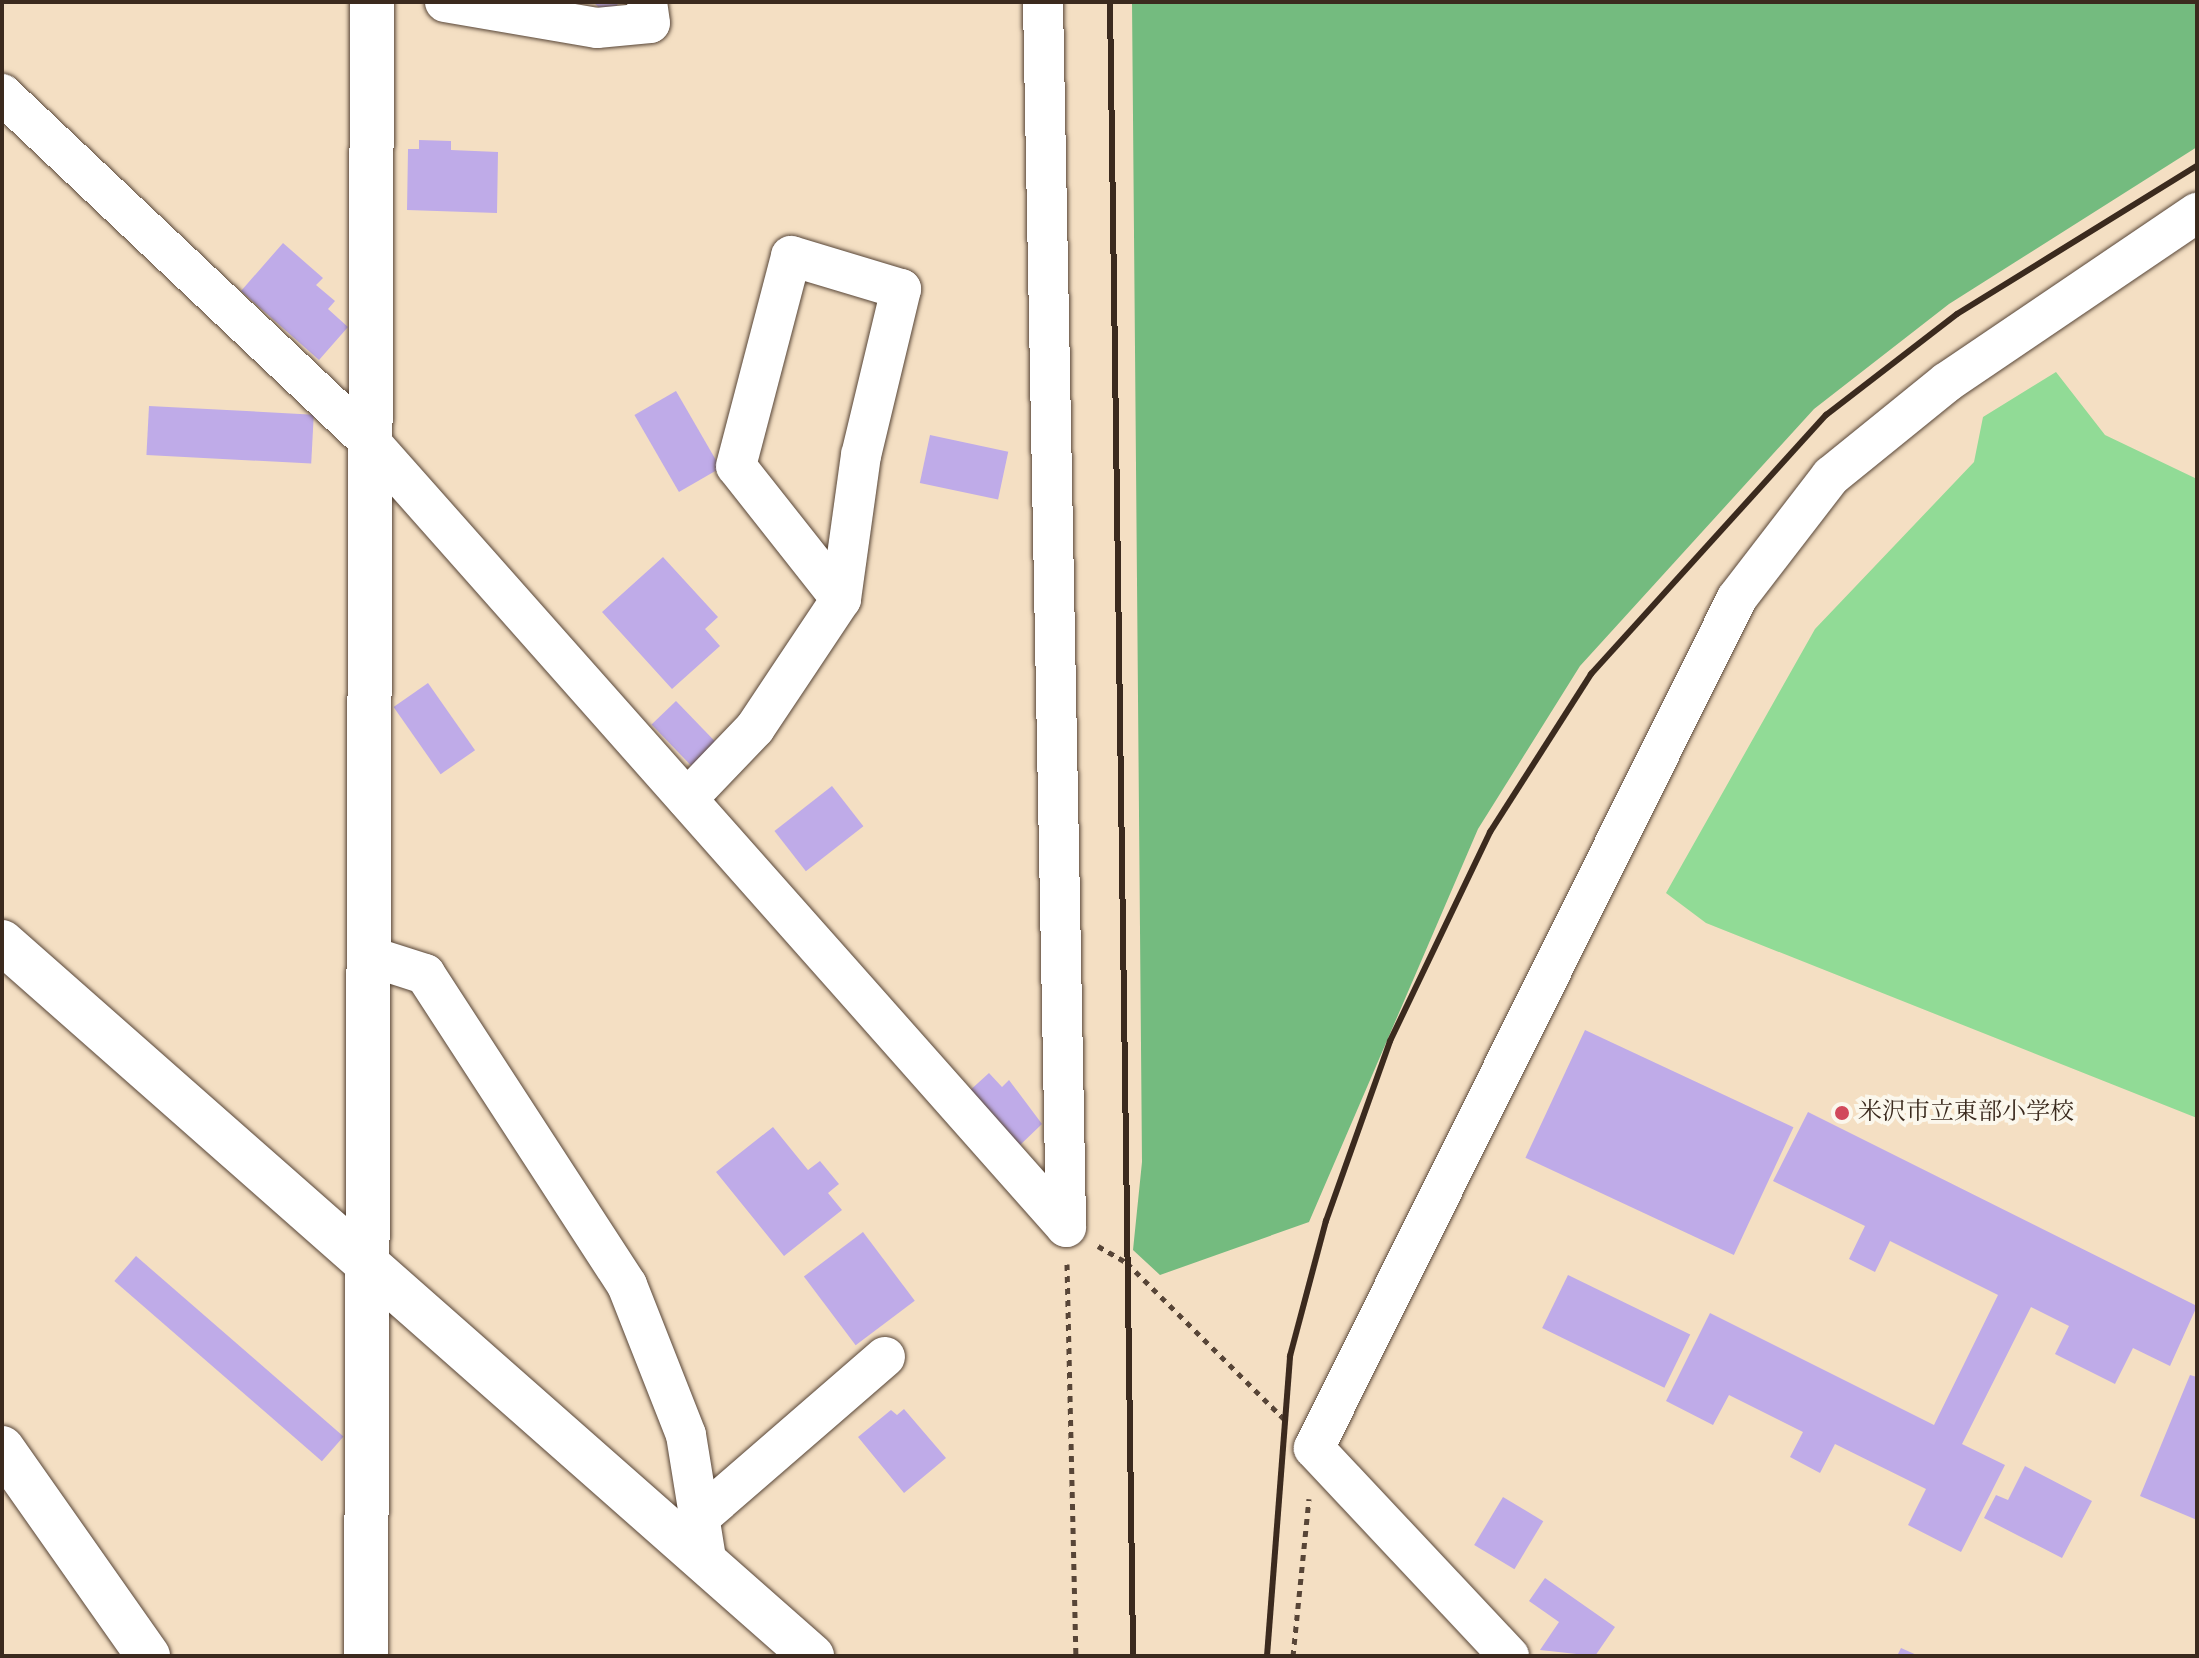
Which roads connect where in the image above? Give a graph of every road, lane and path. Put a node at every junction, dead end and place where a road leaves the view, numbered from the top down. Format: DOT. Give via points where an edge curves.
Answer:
graph roads {
  1 [pos="372,2"];
  2 [pos="445,2"];
  3 [pos="647,2"];
  4 [pos="1043,2"];
  5 [pos="2,94"];
  6 [pos="2193,220"];
  7 [pos="373,445"];
  8 [pos="841,599"];
  9 [pos="687,799"];
  10 [pos="2,942"];
  11 [pos="372,957"];
  12 [pos="1066,1227"];
  13 [pos="371,1273"];
  14 [pos="885,1357"];
  15 [pos="2,1448"];
  16 [pos="1314,1448"];
  17 [pos="703,1539"];
  18 [pos="148,1656"];
  19 [pos="366,1656"];
  20 [pos="812,1656"];
  21 [pos="1076,1656"];
  22 [pos="1293,1656"];
  23 [pos="1509,1656"];
  1 -- 7 [label="street"];
  2 -- 3 [label="street" via="597,28 650,23"];
  4 -- 12 [label="street"];
  5 -- 7 [label="street"];
  6 -- 16 [label="street" via="1947,382 1831,476 1737,598"];
  7 -- 9 [label="street"];
  7 -- 11 [label="street"];
  8 -- 8 [label="street" via="736,466 791,256 901,289 861,455"];
  8 -- 9 [label="street" via="755,728"];
  9 -- 12 [label="street"];
  10 -- 13 [label="street"];
  11 -- 13 [label="street"];
  11 -- 17 [label="street" via="425,974 627,1285 686,1435"];
  12 -- 16 [label="path" via="1127,1263"];
  12 -- 21 [label="path"];
  13 -- 17 [label="street"];
  13 -- 19 [label="street"];
  14 -- 17 [label="street"];
  15 -- 18 [label="street"];
  16 -- 22 [label="path"];
  16 -- 23 [label="street"];
  17 -- 20 [label="street"];
}
